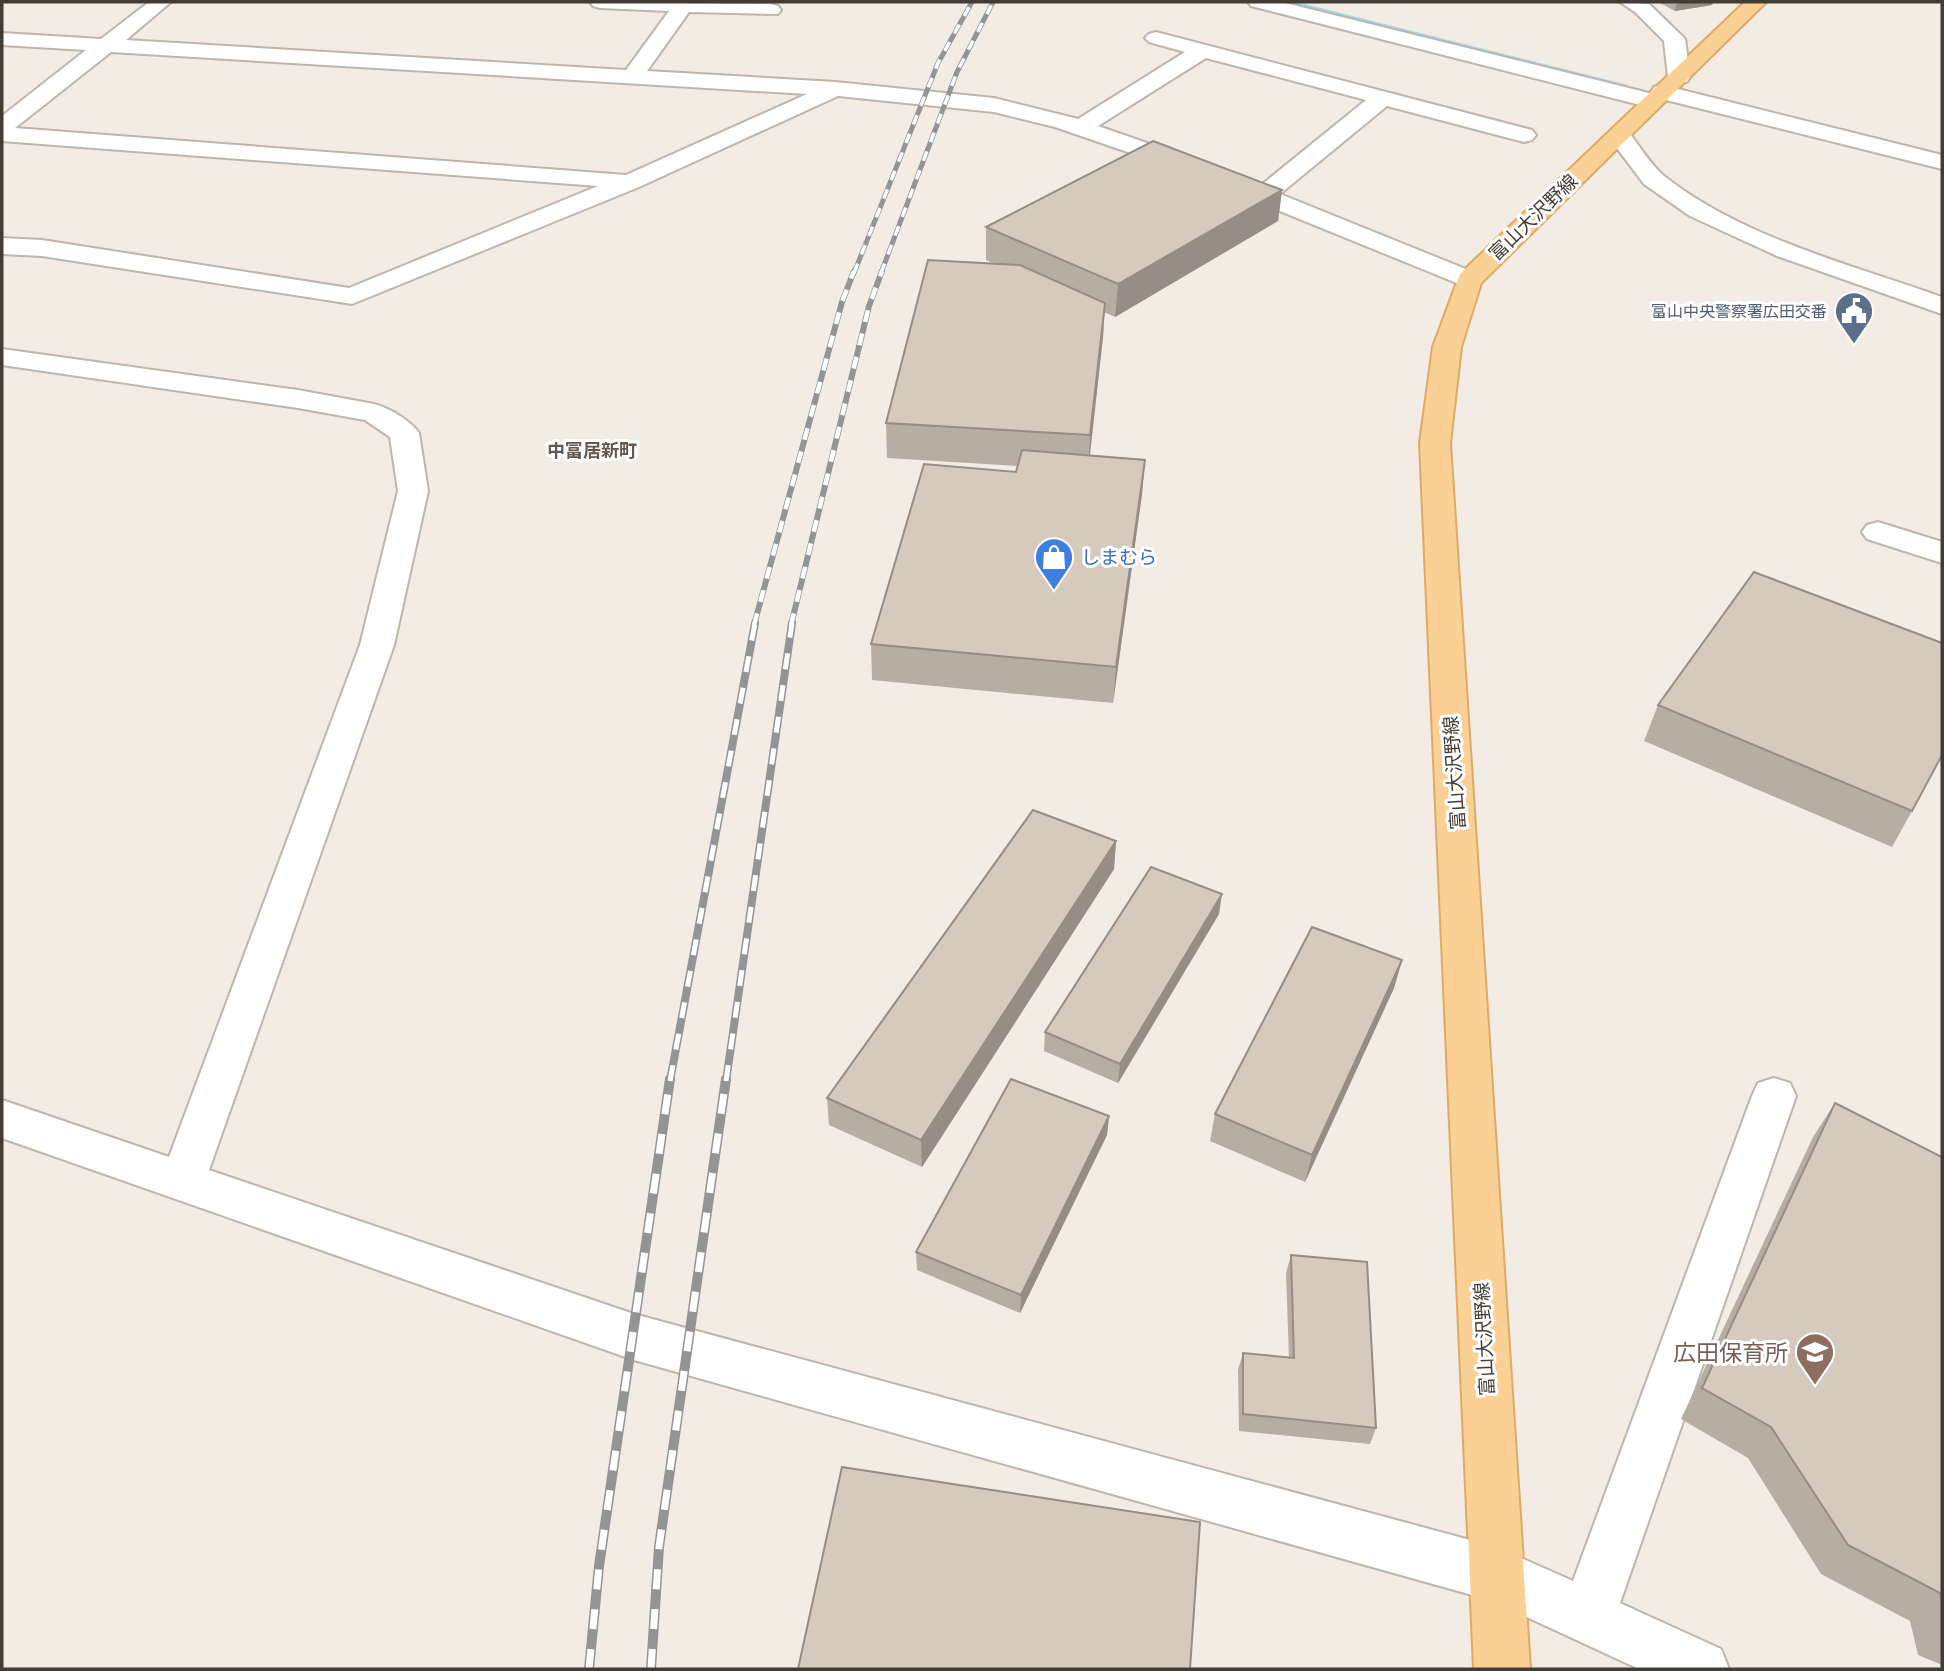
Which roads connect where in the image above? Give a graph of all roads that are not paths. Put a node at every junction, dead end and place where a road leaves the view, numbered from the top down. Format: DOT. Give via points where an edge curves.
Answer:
graph roads {
  1 [pos="161,2"];
  2 [pos="600,2"];
  3 [pos="1258,2"];
  4 [pos="1630,2"];
  5 [pos="1756,2"];
  6 [pos="683,6"];
  7 [pos="771,10"];
  8 [pos="1156,38"];
  9 [pos="2,39"];
  10 [pos="106,45"];
  11 [pos="1203,50"];
  12 [pos="632,77"];
  13 [pos="835,89"];
  14 [pos="1664,90"];
  15 [pos="1383,98"];
  16 [pos="2,127"];
  17 [pos="1080,128"];
  18 [pos="2,134"];
  19 [pos="1524,135"];
  20 [pos="1619,135"];
  21 [pos="1942,142"];
  22 [pos="1942,162"];
  23 [pos="630,182"];
  24 [pos="1261,197"];
  25 [pos="2,246"];
  26 [pos="1469,279"];
  27 [pos="1942,306"];
  28 [pos="2,357"];
  29 [pos="1878,531"];
  30 [pos="1942,553"];
  31 [pos="1774,1096"];
  32 [pos="2,1119"];
  33 [pos="183,1180"];
  34 [pos="1496,1574"];
  35 [pos="1588,1616"];
  36 [pos="1502,1669"];
  37 [pos="1701,1669"];
  1 -- 10 [label="street"];
  2 -- 6 [label="street"];
  3 -- 14 [label="street"];
  4 -- 14 [label="street" via="1674,39"];
  5 -- 14 [label="main road, 富山大沢野線"];
  6 -- 7 [label="street"];
  6 -- 12 [label="street"];
  8 -- 11 [label="street"];
  9 -- 10 [label="street"];
  10 -- 12 [label="street"];
  10 -- 16 [label="street"];
  11 -- 15 [label="street"];
  11 -- 17 [label="street"];
  12 -- 13 [label="street"];
  13 -- 17 [label="street" via="994,105"];
  13 -- 23 [label="street"];
  14 -- 20 [label="main road, 富山大沢野線"];
  14 -- 21 [label="street"];
  14 -- 22 [label="street"];
  15 -- 19 [label="street"];
  15 -- 24 [label="street"];
  17 -- 24 [label="street"];
  18 -- 23 [label="street"];
  20 -- 26 [label="main road, 富山大沢野線"];
  20 -- 27 [label="street" via="1653,179 1699,211 1786,251"];
  23 -- 25 [label="street" via="352,296 42,248"];
  24 -- 26 [label="street"];
  26 -- 34 [label="main road, 富山大沢野線" via="1447,346 1434,443"];
  28 -- 33 [label="street" via="374,413 404,433 413,491 377,645"];
  29 -- 30 [label="street"];
  31 -- 35 [label="street"];
  32 -- 33 [label="street"];
  33 -- 34 [label="street" via="634,1337"];
  34 -- 35 [label="street"];
  34 -- 36 [label="main road, 富山大沢野線"];
  35 -- 37 [label="street"];
}
